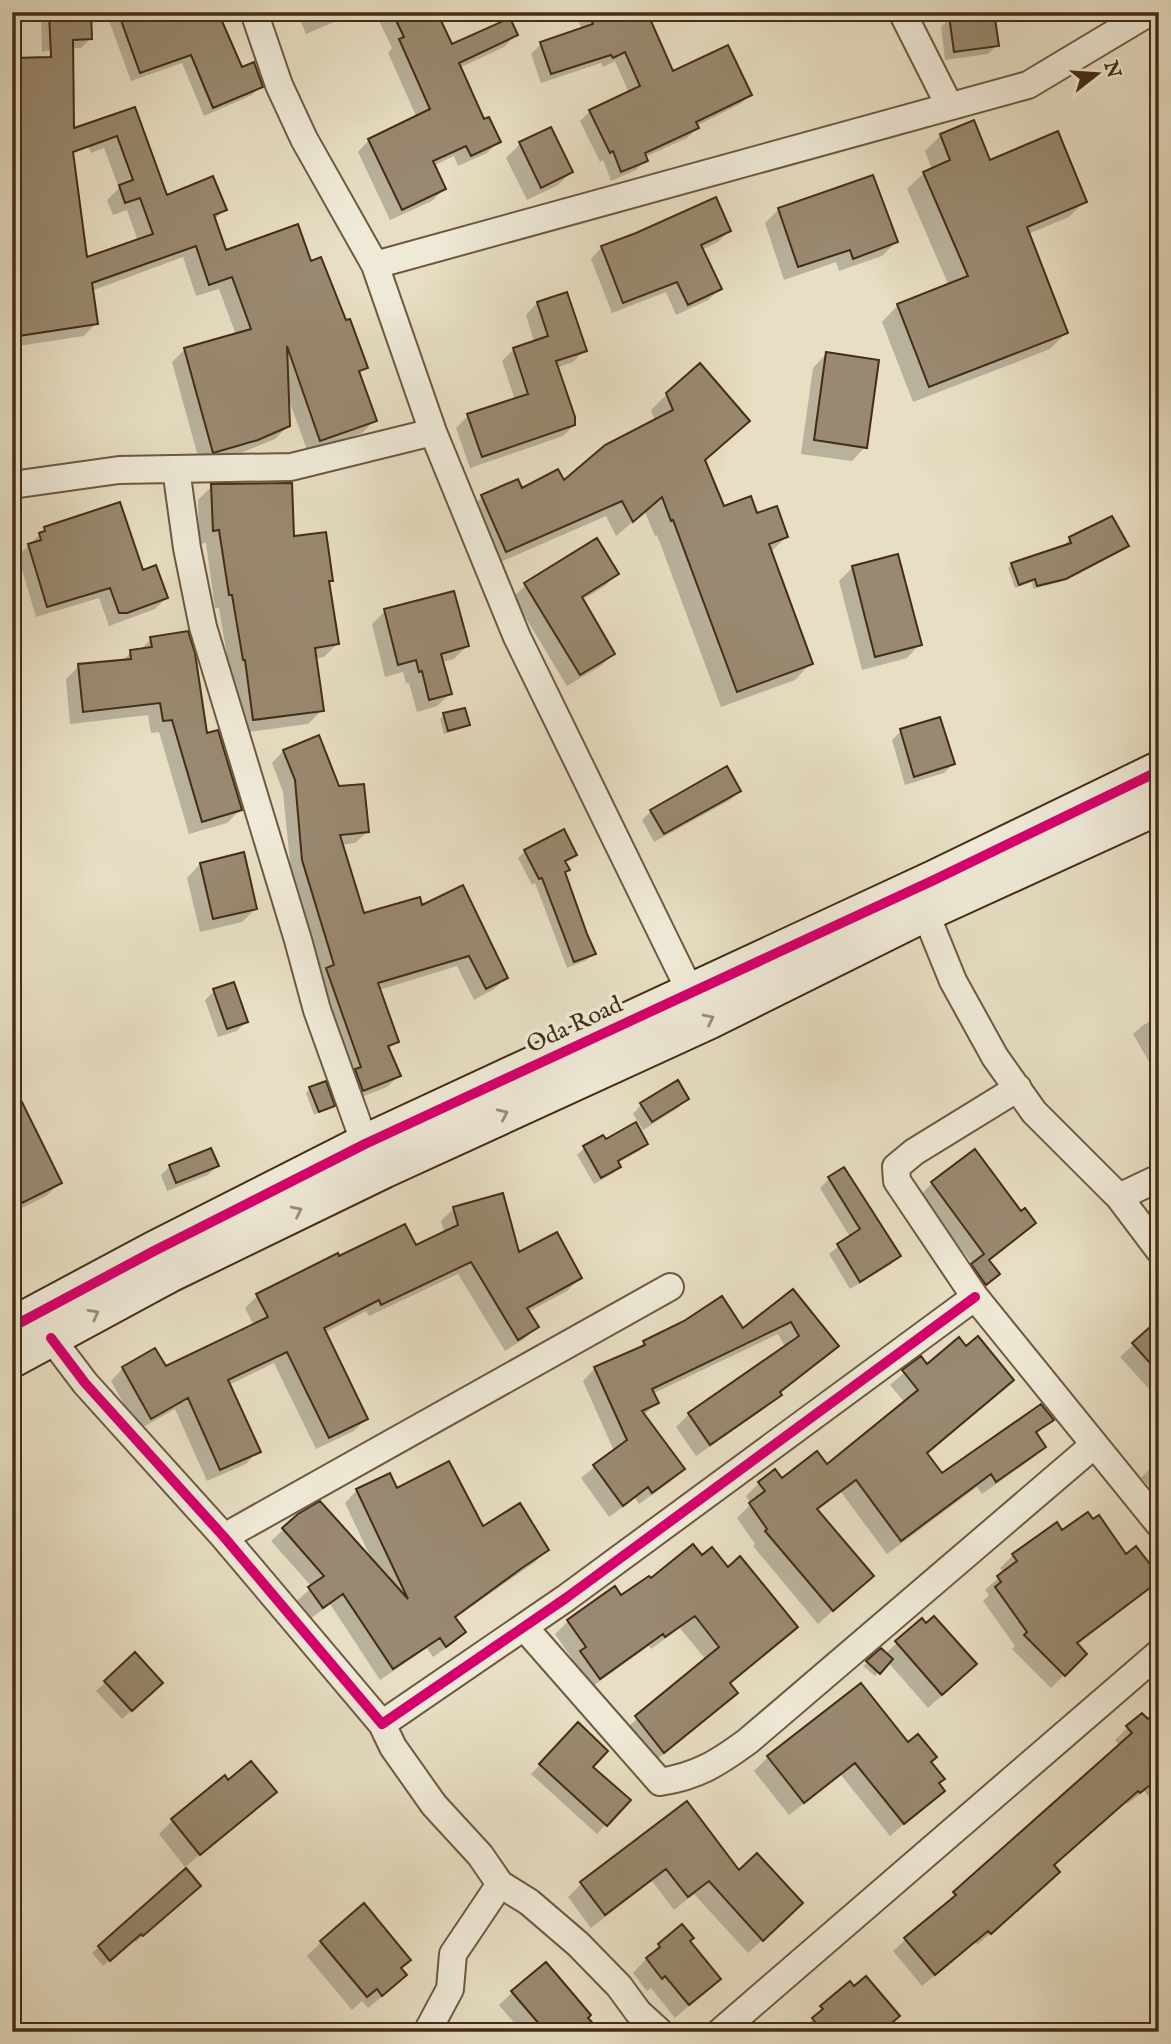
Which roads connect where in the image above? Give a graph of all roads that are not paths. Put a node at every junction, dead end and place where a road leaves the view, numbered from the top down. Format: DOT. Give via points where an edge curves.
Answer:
graph roads {
  1 [pos="254,12"];
  2 [pos="902,12"];
  3 [pos="1150,12"];
  4 [pos="949,105"];
  5 [pos="375,265"];
  6 [pos="433,432"];
  7 [pos="176,468"];
  8 [pos="12,485"];
  9 [pos="1159,771"];
  10 [pos="1159,805"];
  11 [pos="1111,811"];
  12 [pos="925,912"];
  13 [pos="691,993"];
  14 [pos="1018,1088"];
  15 [pos="365,1144"];
  16 [pos="1159,1178"];
  17 [pos="1119,1197"];
  18 [pos="1159,1250"];
  19 [pos="670,1287"];
  20 [pos="975,1297"];
  21 [pos="12,1326"];
  22 [pos="51,1338"];
  23 [pos="12,1358"];
  24 [pos="1094,1445"];
  25 [pos="1159,1524"];
  26 [pos="223,1537"];
  27 [pos="524,1627"];
  28 [pos="1159,1653"];
  29 [pos="382,1724"];
  30 [pos="500,1884"];
  31 [pos="427,2032"];
  32 [pos="660,2032"];
  33 [pos="720,2032"];
  1 -- 5 [label="street" via="304,139"];
  2 -- 4 [label="street"];
  3 -- 4 [label="street" via="1028,85"];
  4 -- 5 [label="street"];
  5 -- 6 [label="street"];
  6 -- 7 [label="street" via="291,467"];
  6 -- 13 [label="street" via="517,638"];
  7 -- 8 [label="street" via="119,470"];
  7 -- 15 [label="street" via="203,627 317,1010"];
  9 -- 11 [label="street, Oda Road"];
  10 -- 11 [label="street, Oda Road"];
  11 -- 12 [label="street, Oda Road"];
  11 -- 13 [label="street, Oda Road"];
  12 -- 14 [label="street" via="953,981 995,1057"];
  22 -- 12 [label="street, Oda Road, one-way" via="169,1273 383,1168 708,1020"];
  13 -- 15 [label="street, Oda Road"];
  14 -- 17 [label="street" via="1034,1112"];
  14 -- 20 [label="street" via="896,1167 897,1181"];
  15 -- 21 [label="street, Oda Road"];
  16 -- 17 [label="street"];
  17 -- 18 [label="street"];
  19 -- 26 [label="street"];
  20 -- 24 [label="street"];
  20 -- 27 [label="street"];
  22 -- 23 [label="street, Oda Road"];
  22 -- 26 [label="street" via="85,1383"];
  24 -- 25 [label="street"];
  24 -- 27 [label="street" via="748,1741 716,1764 679,1779 660,1782"];
  26 -- 29 [label="street"];
  27 -- 29 [label="street"];
  28 -- 33 [label="street"];
  29 -- 30 [label="street" via="434,1805"];
  30 -- 31 [label="street" via="453,1954 450,1989"];
  30 -- 32 [label="street" via="578,1944"];
}
